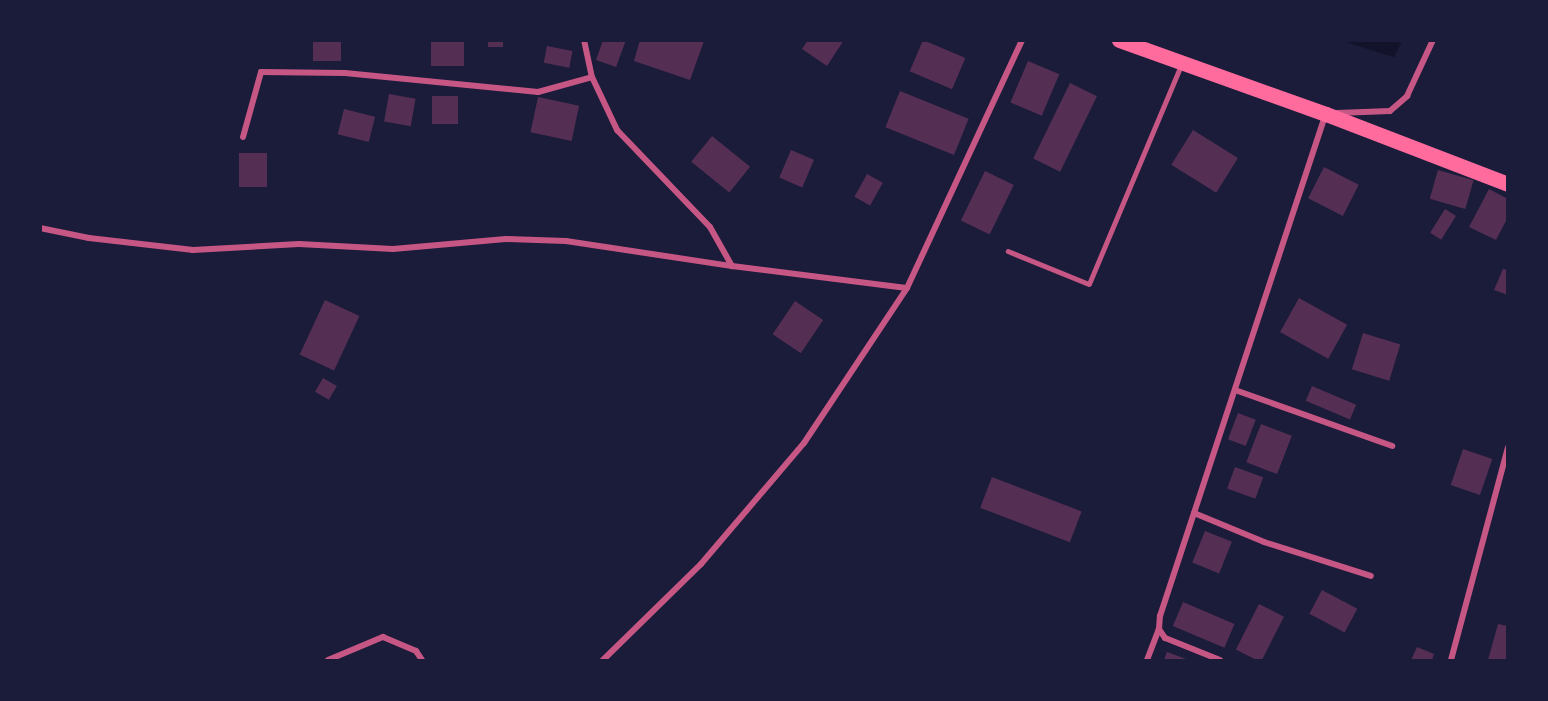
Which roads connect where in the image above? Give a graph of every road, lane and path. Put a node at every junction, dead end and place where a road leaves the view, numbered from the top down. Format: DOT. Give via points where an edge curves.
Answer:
graph roads {
  1 [pos="584,40"];
  2 [pos="1023,40"];
  3 [pos="1119,40"];
  4 [pos="1433,40"];
  5 [pos="1183,63"];
  6 [pos="592,77"];
  7 [pos="1326,114"];
  8 [pos="243,137"];
  9 [pos="1508,184"];
  10 [pos="40,228"];
  11 [pos="1008,251"];
  12 [pos="732,266"];
  13 [pos="907,288"];
  14 [pos="1235,390"];
  15 [pos="1392,446"];
  16 [pos="1508,448"];
  17 [pos="1194,513"];
  18 [pos="1371,576"];
  19 [pos="1159,629"];
  20 [pos="328,660"];
  21 [pos="422,660"];
  22 [pos="603,660"];
  23 [pos="1147,660"];
  24 [pos="1220,660"];
  25 [pos="1451,660"];
  1 -- 6 [label="street"];
  2 -- 13 [label="street"];
  3 -- 5 [label="main road"];
  4 -- 7 [label="street" via="1407,96 1390,111"];
  5 -- 7 [label="main road"];
  5 -- 11 [label="lane" via="1089,284"];
  6 -- 8 [label="street" via="538,92 345,73 261,72"];
  6 -- 12 [label="street" via="617,130 710,227"];
  7 -- 9 [label="main road"];
  7 -- 14 [label="street"];
  10 -- 12 [label="street" via="193,250 299,244 393,249 506,239 566,241"];
  12 -- 13 [label="street"];
  13 -- 22 [label="street" via="804,443 701,564"];
  14 -- 15 [label="street"];
  14 -- 17 [label="street"];
  16 -- 25 [label="street"];
  17 -- 18 [label="street" via="1264,543"];
  17 -- 19 [label="street"];
  19 -- 23 [label="street"];
  19 -- 24 [label="street" via="1165,638"];
  20 -- 21 [label="street" via="383,637 416,651"];
}
